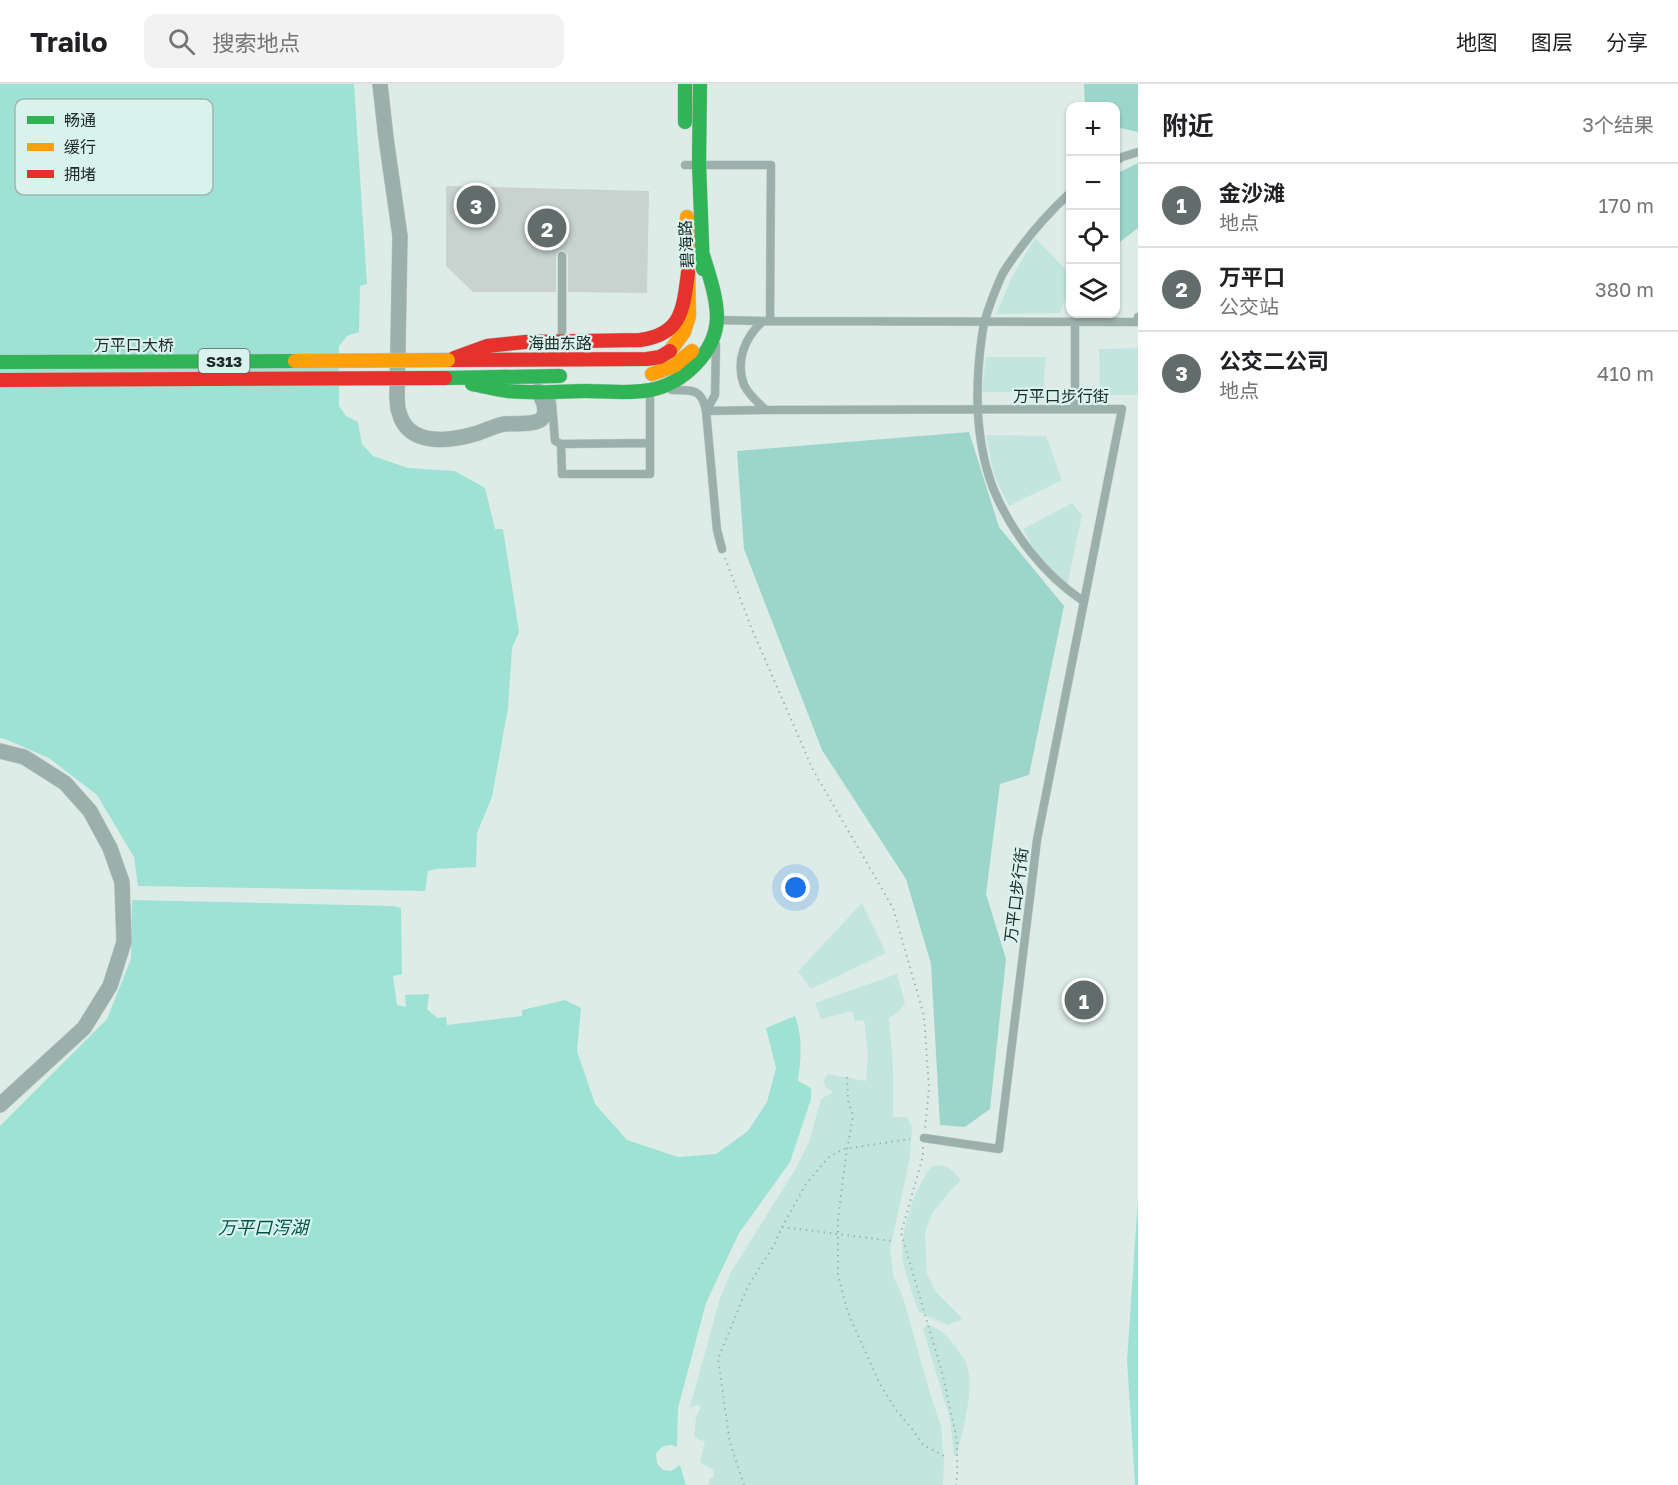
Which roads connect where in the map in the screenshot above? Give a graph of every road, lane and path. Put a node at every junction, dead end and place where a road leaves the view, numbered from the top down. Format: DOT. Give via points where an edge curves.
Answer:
graph roads {
  1 [pos="380,84"];
  2 [pos="685,84"];
  3 [pos="700,84"];
  4 [pos="685,130"];
  5 [pos="1138,152"];
  6 [pos="1120,158"];
  7 [pos="689,165"];
  8 [pos="1066,197"];
  9 [pos="686,208"];
  10 [pos="703,255"];
  11 [pos="562,256"];
  12 [pos="688,273"];
  13 [pos="1138,317"];
  14 [pos="717,320"];
  15 [pos="766,321"];
  16 [pos="984,321"];
  17 [pos="1076,322"];
  18 [pos="562,342"];
  19 [pos="670,351"];
  20 [pos="448,360"];
  21 [pos="0,362"];
  22 [pos="646,374"];
  23 [pos="572,375"];
  24 [pos="445,378"];
  25 [pos="0,380"];
  26 [pos="650,390"];
  27 [pos="544,391"];
  28 [pos="1075,409"];
  29 [pos="770,410"];
  30 [pos="978,410"];
  31 [pos="706,411"];
  32 [pos="649,443"];
  33 [pos="561,444"];
  34 [pos="722,549"];
  35 [pos="1083,601"];
  36 [pos="0,752"];
  37 [pos="847,1077"];
  38 [pos="0,1105"];
  39 [pos="924,1138"];
  40 [pos="910,1139"];
  41 [pos="782,1227"];
  42 [pos="892,1241"];
  43 [pos="948,1458"];
  44 [pos="744,1485"];
  45 [pos="956,1485"];
  1 -- 27 [label="street" via="400,236 397,399 404,425 427,439 443,440 502,424 537,422 543,417"];
  2 -- 4 [label="main road"];
  3 -- 7 [label="main road, 碧海路"];
  5 -- 6 [label="lane"];
  7 -- 10 [label="main road, 碧海路"];
  7 -- 15 [label="lane" via="771,165"];
  8 -- 16 [label="lane" via="1030,235 1002,275"];
  9 -- 12 [label="main road, 碧海路"];
  10 -- 14 [label="main road"];
  10 -- 22 [label="main road, 碧海路" via="706,304 697,345 664,372"];
  11 -- 18 [label="lane"];
  12 -- 18 [label="main road" via="683,307 667,333 651,340"];
  12 -- 19 [label="main road, 碧海路" via="689,321 681,340"];
  13 -- 17 [label="lane" via="1137,322"];
  14 -- 15 [label="lane"];
  14 -- 26 [label="main road" via="713,336 694,366 674,383"];
  14 -- 31 [label="lane" via="715,395"];
  15 -- 16 [label="lane"];
  15 -- 29 [label="lane" via="750,334 741,372 754,399"];
  16 -- 17 [label="lane"];
  16 -- 30 [label="lane"];
  17 -- 28 [label="lane"];
  18 -- 20 [label="main road" via="487,346"];
  19 -- 20 [label="main road, 海曲东路 / S313" via="648,359"];
  20 -- 21 [label="main road, 万平口大桥 / S313, bridge"];
  23 -- 24 [label="main road, 海曲东路 / S313"];
  24 -- 25 [label="main road, 万平口大桥 / S313, bridge"];
  24 -- 27 [label="main road" via="500,389"];
  26 -- 27 [label="main road"];
  26 -- 31 [label="lane" via="692,391 703,398"];
  26 -- 32 [label="lane"];
  27 -- 33 [label="lane" via="552,403 555,441"];
  28 -- 30 [label="lane, 万平口步行街"];
  28 -- 35 [label="lane, 万平口步行街" via="1122,409"];
  29 -- 30 [label="lane, 万平口步行街"];
  29 -- 31 [label="lane, 万平口步行街"];
  30 -- 35 [label="lane" via="983,453 1007,515 1045,568"];
  31 -- 34 [label="lane"];
  32 -- 33 [label="lane"];
  32 -- 33 [label="lane" via="650,474 562,474"];
  34 -- 39 [label="path" via="813,770 893,908 924,1016 929,1088"];
  35 -- 39 [label="lane, 万平口步行街" via="1037,840 999,1149"];
  36 -- 38 [label="street" via="24,757 65,783 90,811 110,848 122,882 123,942 110,986 84,1028"];
  37 -- 43 [label="path" via="848,1100 854,1116 838,1220 838,1275 848,1313 896,1410 922,1444"];
  39 -- 45 [label="path" via="901,1233 942,1372 957,1440"];
  40 -- 41 [label="path" via="844,1149 829,1157 806,1184"];
  41 -- 42 [label="path"];
  41 -- 44 [label="path" via="748,1286 718,1359 730,1443"];
}
